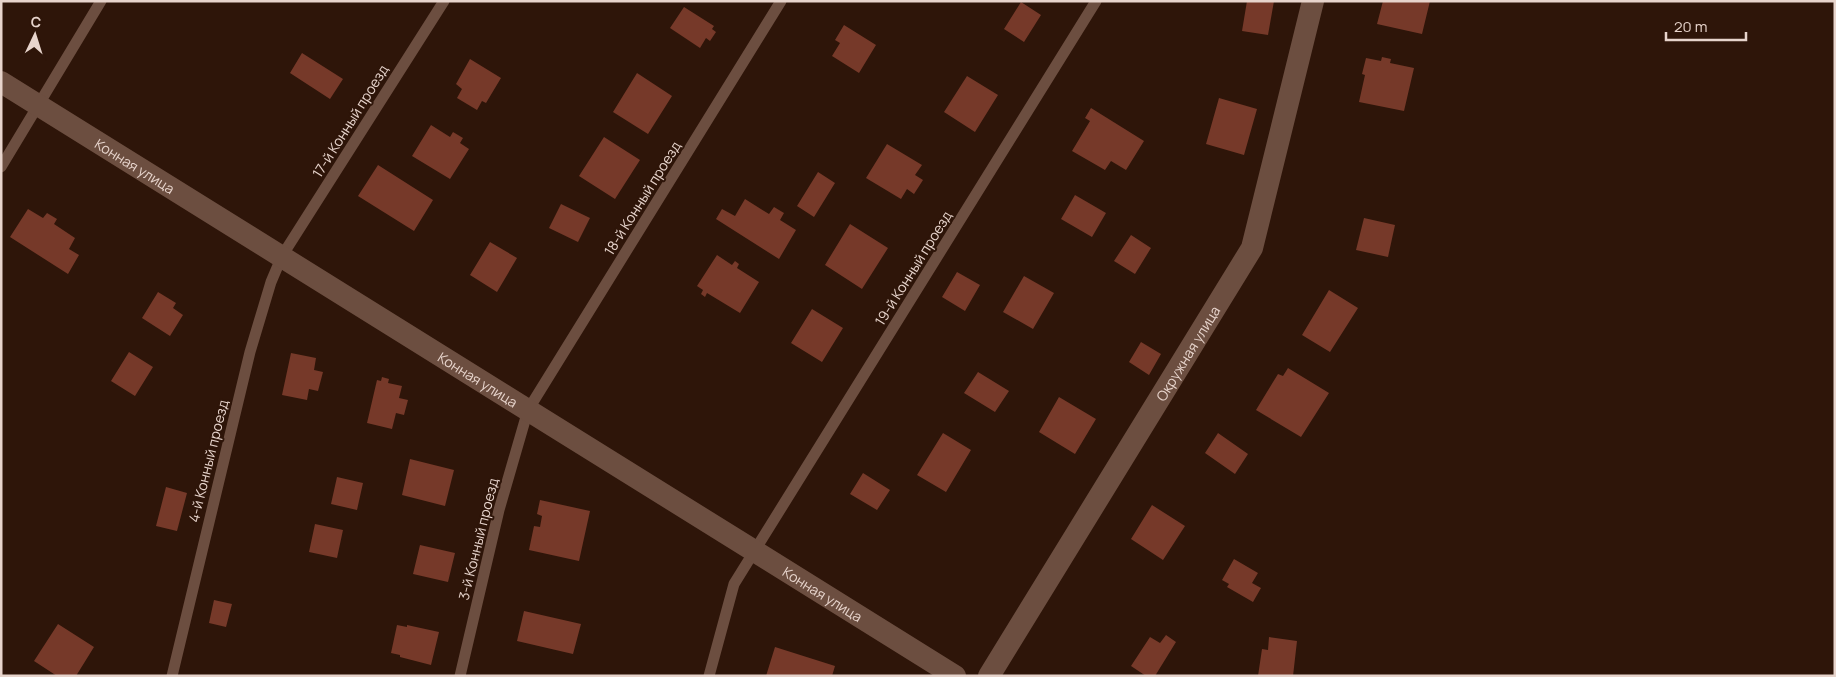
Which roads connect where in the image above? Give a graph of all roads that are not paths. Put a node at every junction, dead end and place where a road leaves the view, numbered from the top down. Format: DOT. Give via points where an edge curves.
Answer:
graph roads {
  1 [pos="101,1"];
  2 [pos="444,1"];
  3 [pos="781,1"];
  4 [pos="1096,1"];
  5 [pos="1313,1"];
  6 [pos="1,82"];
  7 [pos="39,106"];
  8 [pos="1,167"];
  9 [pos="282,256"];
  10 [pos="528,410"];
  11 [pos="755,551"];
  12 [pos="172,676"];
  13 [pos="460,676"];
  14 [pos="709,676"];
  15 [pos="955,676"];
  16 [pos="989,676"];
  1 -- 7 [label="lane"];
  2 -- 9 [label="lane, 17-й Конный проезд"];
  3 -- 10 [label="lane, 18-й Конный проезд"];
  4 -- 11 [label="lane, 19-й Конный проезд"];
  5 -- 16 [label="street, Окружная улица" via="1252,248"];
  6 -- 7 [label="street, Конная улица"];
  7 -- 8 [label="lane"];
  7 -- 9 [label="street, Конная улица"];
  9 -- 10 [label="street, Конная улица"];
  9 -- 12 [label="lane, 4-й Конный проезд" via="250,352"];
  10 -- 11 [label="street, Конная улица"];
  10 -- 13 [label="lane, 3-й Конный проезд" via="499,510"];
  11 -- 14 [label="lane, 19-й Конный проезд" via="734,584"];
  11 -- 15 [label="street, Конная улица"];
}
